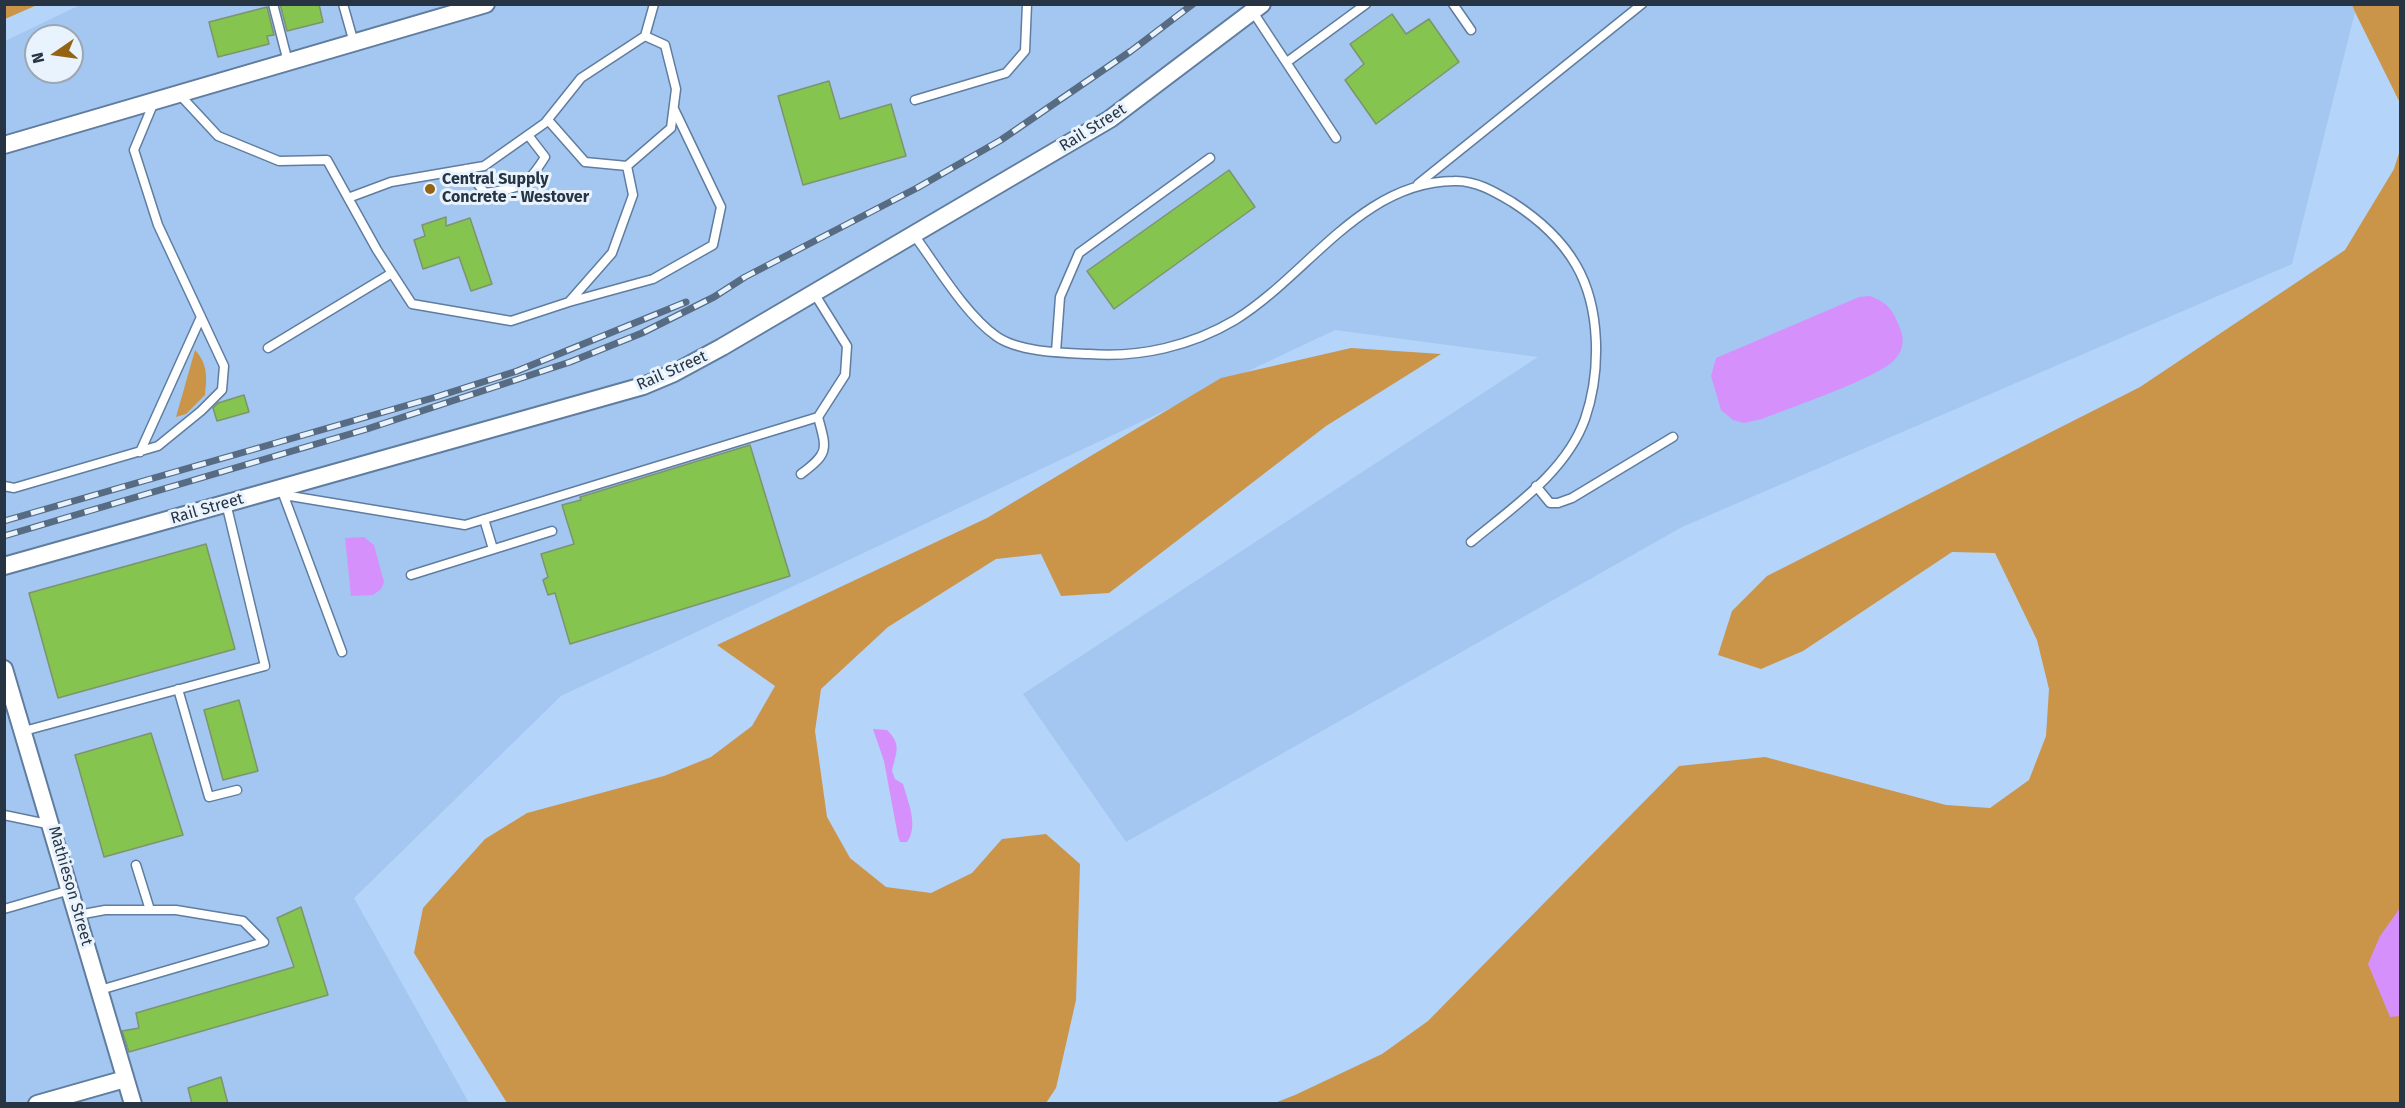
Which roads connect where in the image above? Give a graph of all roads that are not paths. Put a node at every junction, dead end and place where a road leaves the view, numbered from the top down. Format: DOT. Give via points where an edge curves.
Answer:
graph roads {
  1 [pos="273,4"];
  2 [pos="343,4"];
  3 [pos="486,4"];
  4 [pos="654,4"];
  5 [pos="1027,4"];
  6 [pos="1366,4"];
  7 [pos="1453,4"];
  8 [pos="1642,4"];
  9 [pos="1258,8"];
  10 [pos="1471,30"];
  11 [pos="645,36"];
  12 [pos="354,43"];
  13 [pos="288,62"];
  14 [pos="1287,62"];
  15 [pos="178,94"];
  16 [pos="915,100"];
  17 [pos="154,101"];
  18 [pos="674,109"];
  19 [pos="548,120"];
  20 [pos="528,135"];
  21 [pos="1336,138"];
  22 [pos="4,145"];
  23 [pos="1210,159"];
  24 [pos="627,166"];
  25 [pos="466,169"];
  26 [pos="1418,184"];
  27 [pos="348,198"];
  28 [pos="915,235"];
  29 [pos="392,273"];
  30 [pos="814,293"];
  31 [pos="569,302"];
  32 [pos="201,317"];
  33 [pos="268,348"];
  34 [pos="1056,352"];
  35 [pos="818,417"];
  36 [pos="1673,437"];
  37 [pos="140,452"];
  38 [pos="801,474"];
  39 [pos="4,486"];
  40 [pos="1536,486"];
  41 [pos="282,491"];
  42 [pos="226,503"];
  43 [pos="484,519"];
  44 [pos="552,531"];
  45 [pos="1471,542"];
  46 [pos="493,549"];
  47 [pos="4,566"];
  48 [pos="411,575"];
  49 [pos="342,652"];
  50 [pos="4,669"];
  51 [pos="178,689"];
  52 [pos="24,731"];
  53 [pos="237,790"];
  54 [pos="4,815"];
  55 [pos="52,825"];
  56 [pos="136,865"];
  57 [pos="71,890"];
  58 [pos="4,909"];
  59 [pos="150,910"];
  60 [pos="78,915"];
  61 [pos="100,990"];
  62 [pos="125,1078"];
  63 [pos="60,1100"];
  64 [pos="37,1104"];
  65 [pos="133,1104"];
  1 -- 13 [label="lane"];
  2 -- 12 [label="lane"];
  3 -- 12 [label="street"];
  4 -- 11 [label="lane"];
  5 -- 16 [label="lane" via="1025,51 1006,73"];
  6 -- 14 [label="lane"];
  7 -- 10 [label="lane"];
  8 -- 26 [label="lane"];
  9 -- 14 [label="lane"];
  9 -- 28 [label="street, Rail Street" via="1110,119"];
  11 -- 18 [label="lane" via="665,45 676,89"];
  11 -- 19 [label="lane" via="581,78"];
  12 -- 13 [label="street"];
  13 -- 15 [label="street"];
  14 -- 21 [label="lane"];
  15 -- 17 [label="street"];
  15 -- 27 [label="lane" via="218,136 279,161 327,160"];
  17 -- 22 [label="street"];
  17 -- 32 [label="lane" via="134,150 158,225"];
  18 -- 24 [label="lane" via="671,128"];
  18 -- 31 [label="lane" via="721,207 713,245 653,279"];
  19 -- 20 [label="lane"];
  19 -- 24 [label="lane" via="585,162"];
  20 -- 25 [label="lane" via="484,166"];
  20 -- 25 [label="lane" via="545,157 533,176 515,189 485,193"];
  23 -- 34 [label="lane" via="1078,253 1060,297"];
  24 -- 31 [label="lane" via="633,195 612,253"];
  25 -- 27 [label="lane" via="391,182"];
  26 -- 34 [label="lane" via="1357,219 1235,320 1193,340 1147,353 1104,356"];
  26 -- 40 [label="lane" via="1458,180 1490,189 1549,230 1576,265 1590,302 1596,337 1593,379 1585,420 1562,461"];
  27 -- 29 [label="lane"];
  28 -- 30 [label="street, Rail Street"];
  28 -- 34 [label="lane" via="954,291 997,337 1014,345"];
  29 -- 31 [label="lane" via="412,304 511,321"];
  29 -- 33 [label="lane"];
  30 -- 35 [label="lane" via="847,346 845,375"];
  30 -- 41 [label="street, Rail Street" via="722,347 643,386"];
  32 -- 37 [label="lane"];
  32 -- 37 [label="lane" via="224,366 222,390 158,447"];
  35 -- 38 [label="lane" via="824,451 820,460"];
  35 -- 43 [label="lane"];
  36 -- 40 [label="lane" via="1572,498 1550,503"];
  37 -- 39 [label="lane" via="14,488"];
  40 -- 45 [label="lane"];
  41 -- 42 [label="street, Rail Street"];
  41 -- 43 [label="lane" via="465,525"];
  41 -- 49 [label="lane"];
  42 -- 47 [label="street, Rail Street"];
  42 -- 51 [label="lane" via="265,666"];
  43 -- 46 [label="lane"];
  44 -- 46 [label="lane"];
  46 -- 48 [label="lane"];
  50 -- 52 [label="street, Mathieson Street"];
  51 -- 52 [label="lane"];
  51 -- 53 [label="lane" via="209,797"];
  52 -- 55 [label="street, Mathieson Street"];
  54 -- 55 [label="lane"];
  55 -- 57 [label="street, Mathieson Street"];
  56 -- 59 [label="lane"];
  57 -- 58 [label="lane"];
  57 -- 60 [label="street, Mathieson Street"];
  59 -- 60 [label="lane" via="105,910"];
  59 -- 61 [label="lane" via="176,910 243,921 264,942"];
  60 -- 61 [label="street, Mathieson Street"];
  61 -- 62 [label="street, Mathieson Street"];
  62 -- 63 [label="street"];
  62 -- 65 [label="street, Mathieson Street"];
  63 -- 64 [label="street"];
}
